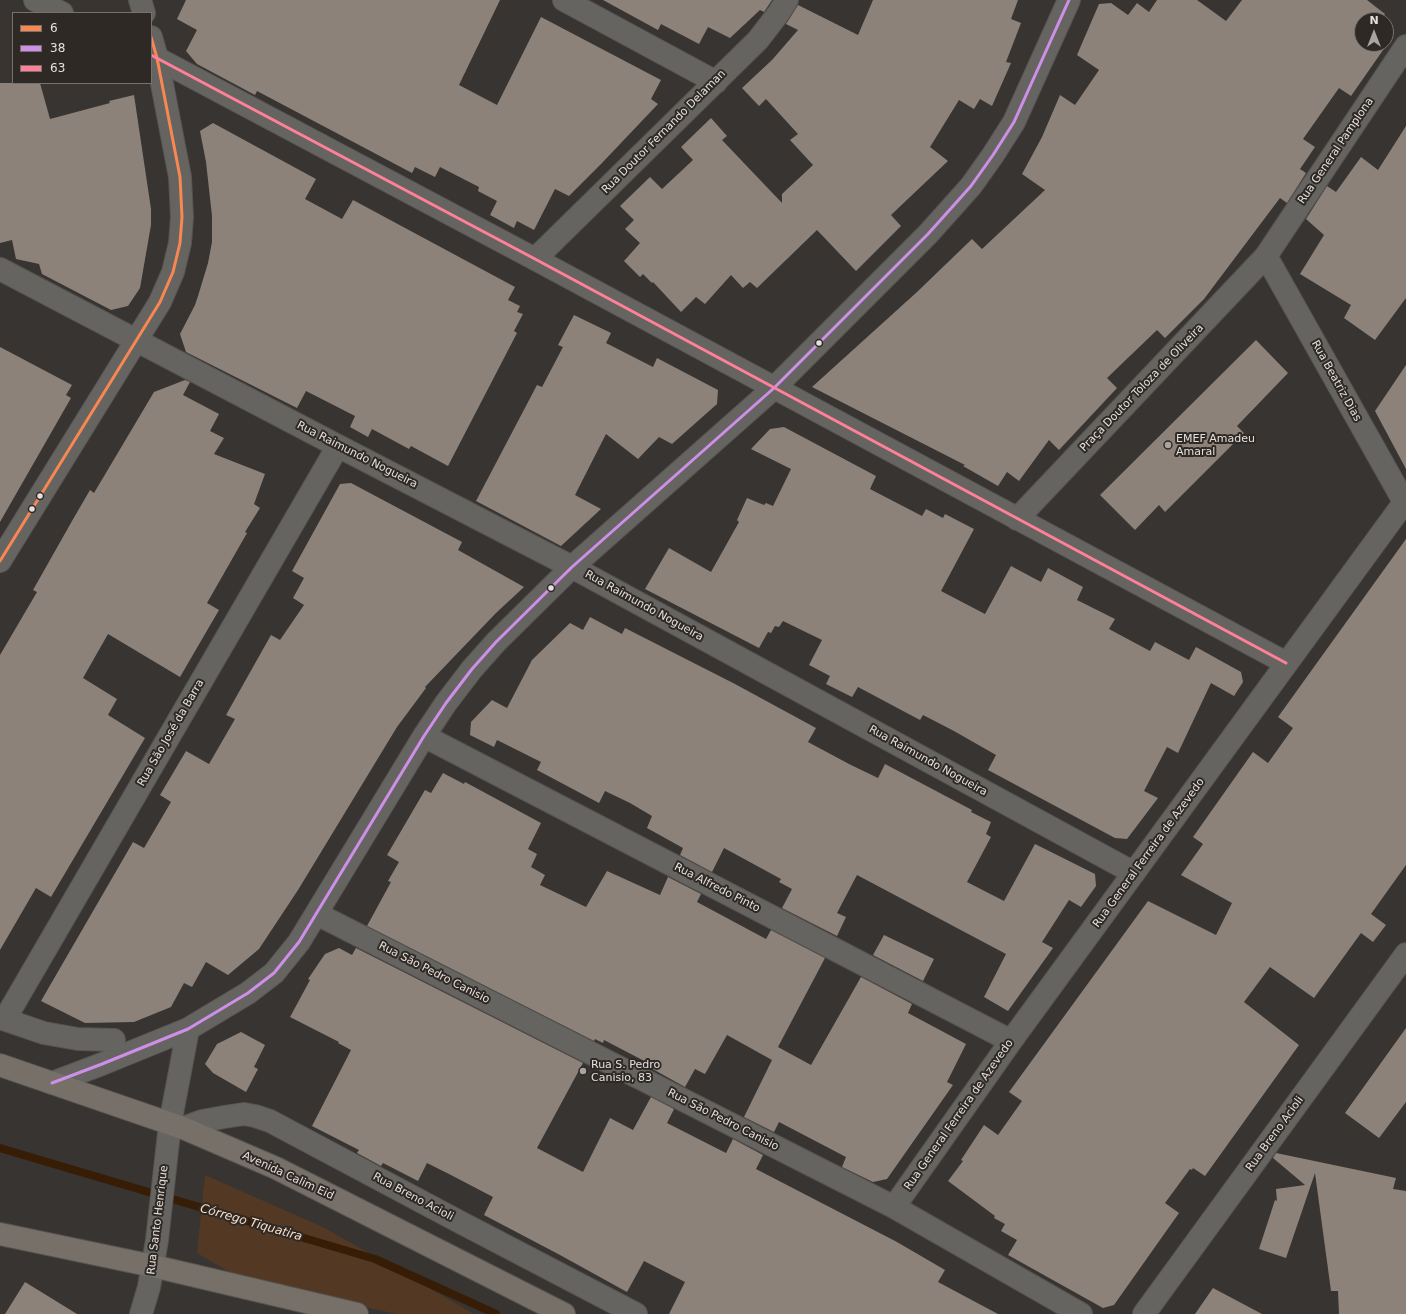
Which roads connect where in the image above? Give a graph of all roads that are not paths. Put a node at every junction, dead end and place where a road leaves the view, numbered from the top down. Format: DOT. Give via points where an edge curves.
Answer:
graph roads {
  1 [pos="35,0"];
  2 [pos="140,0"];
  3 [pos="564,0"];
  4 [pos="786,0"];
  5 [pos="1069,0"];
  6 [pos="60,12"];
  7 [pos="144,12"];
  8 [pos="152,44"];
  9 [pos="1406,46"];
  10 [pos="154,57"];
  11 [pos="716,82"];
  12 [pos="1266,256"];
  13 [pos="535,259"];
  14 [pos="0,269"];
  15 [pos="136,340"];
  16 [pos="774,388"];
  17 [pos="338,446"];
  18 [pos="1406,502"];
  19 [pos="1017,519"];
  20 [pos="0,561"];
  21 [pos="572,567"];
  22 [pos="1286,663"];
  23 [pos="424,736"];
  24 [pos="1134,873"];
  25 [pos="317,914"];
  26 [pos="1406,954"];
  27 [pos="2,1019"];
  28 [pos="188,1029"];
  29 [pos="114,1040"];
  30 [pos="1011,1041"];
  31 [pos="0,1065"];
  32 [pos="52,1083"];
  33 [pos="176,1126"];
  34 [pos="894,1207"];
  35 [pos="0,1234"];
  36 [pos="153,1266"];
  37 [pos="141,1314"];
  38 [pos="357,1314"];
  39 [pos="564,1314"];
  40 [pos="636,1314"];
  41 [pos="1081,1314"];
  42 [pos="1144,1314"];
  1 -- 6 [label="street"];
  2 -- 7 [label="street"];
  3 -- 11 [label="street"];
  4 -- 11 [label="street, Rua Doutor Fernando Delaman" via="758,40"];
  5 -- 16 [label="street" via="1014,122 971,186 928,234"];
  8 -- 10 [label="street"];
  9 -- 12 [label="street, Rua General Pamplona"];
  10 -- 13 [label="street"];
  10 -- 15 [label="street" via="180,177 182,217 180,243 173,272 160,302"];
  11 -- 13 [label="street, Rua Doutor Fernando Delaman"];
  12 -- 18 [label="street, Rua Beatriz Dias"];
  12 -- 19 [label="street, Praça Doutor Toloza de Oliveira"];
  13 -- 16 [label="street"];
  14 -- 15 [label="street, Rua Raimundo Nogueira"];
  15 -- 17 [label="street, Rua Raimundo Nogueira"];
  15 -- 20 [label="street"];
  16 -- 19 [label="street"];
  16 -- 21 [label="street"];
  17 -- 21 [label="street, Rua Raimundo Nogueira"];
  17 -- 27 [label="street, Rua São José da Barra"];
  18 -- 22 [label="street, Rua General Ferreira de Azevedo"];
  19 -- 22 [label="street"];
  21 -- 23 [label="street" via="472,669"];
  21 -- 24 [label="street, Rua Raimundo Nogueira"];
  22 -- 24 [label="street, Rua General Ferreira de Azevedo"];
  23 -- 25 [label="street"];
  23 -- 30 [label="street, Rua Alfredo Pinto"];
  24 -- 30 [label="street, Rua General Ferreira de Azevedo"];
  25 -- 28 [label="street" via="274,973 248,993"];
  25 -- 34 [label="street, Rua São Pedro Canisio"];
  26 -- 42 [label="street, Rua Breno Acioli"];
  27 -- 29 [label="street" via="44,1033 78,1039"];
  28 -- 32 [label="street"];
  28 -- 33 [label="street, Rua Santo Henrique"];
  30 -- 34 [label="street, Rua General Ferreira de Azevedo"];
  31 -- 32 [label="main road, Avenida Calim Eid"];
  32 -- 33 [label="main road, Avenida Calim Eid"];
  33 -- 36 [label="street, Rua Santo Henrique" via="165,1170"];
  33 -- 39 [label="main road, Avenida Calim Eid" via="276,1168"];
  33 -- 40 [label="street, Rua Breno Acioli" via="244,1114 270,1121"];
  34 -- 41 [label="street, Rua São Pedro Canisio"];
  35 -- 36 [label="main road"];
  36 -- 37 [label="street, Rua Santo Henrique"];
  36 -- 38 [label="main road"];
}
